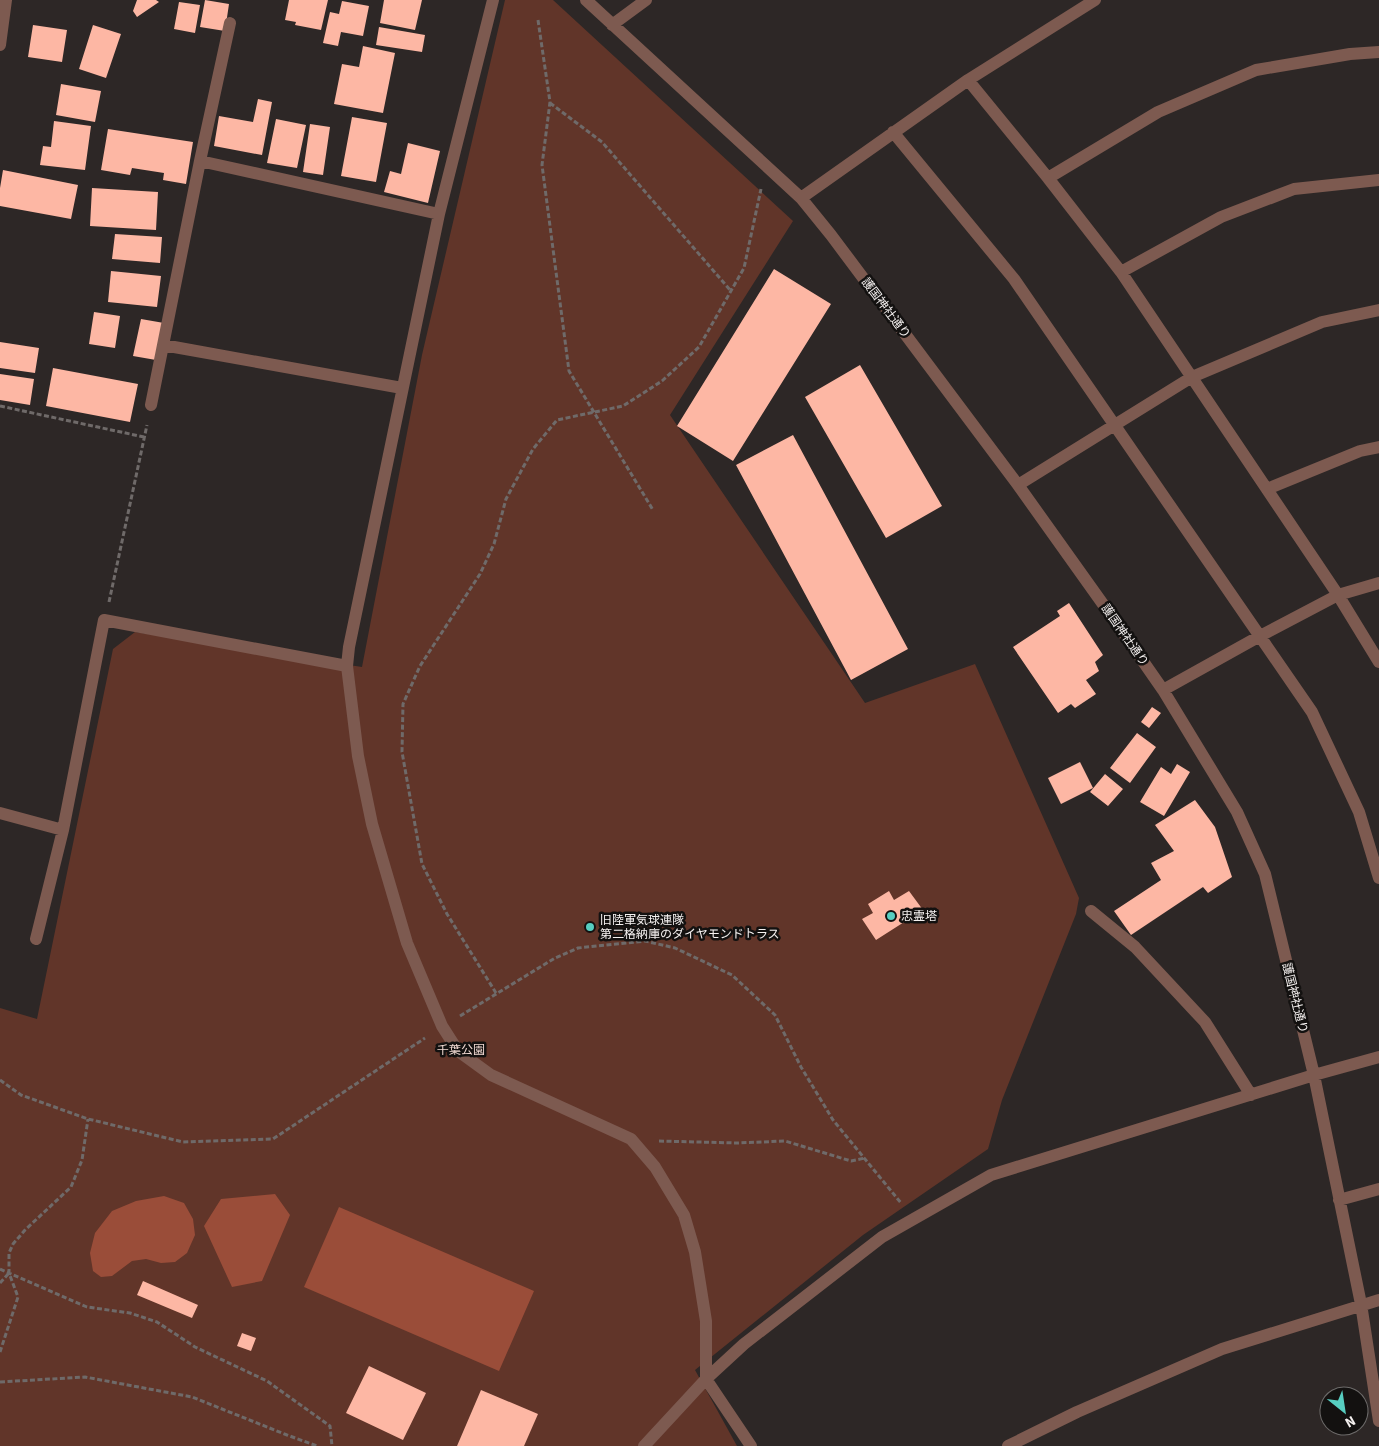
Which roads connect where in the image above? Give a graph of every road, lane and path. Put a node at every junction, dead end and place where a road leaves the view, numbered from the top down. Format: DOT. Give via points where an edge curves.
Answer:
graph roads {
  1 [pos="6,0"];
  2 [pos="493,0"];
  3 [pos="586,0"];
  4 [pos="646,0"];
  5 [pos="1095,0"];
  6 [pos="538,20"];
  7 [pos="230,23"];
  8 [pos="612,25"];
  9 [pos="0,45"];
  10 [pos="1379,52"];
  11 [pos="968,80"];
  12 [pos="550,102"];
  13 [pos="893,132"];
  14 [pos="200,161"];
  15 [pos="771,170"];
  16 [pos="1048,178"];
  17 [pos="1379,180"];
  18 [pos="801,198"];
  19 [pos="439,214"];
  20 [pos="1121,272"];
  21 [pos="731,291"];
  22 [pos="1379,310"];
  23 [pos="163,346"];
  24 [pos="1192,377"];
  25 [pos="402,388"];
  26 [pos="151,405"];
  27 [pos="0,406"];
  28 [pos="594,412"];
  29 [pos="1114,425"];
  30 [pos="144,437"];
  31 [pos="1379,447"];
  32 [pos="1018,485"];
  33 [pos="1267,489"];
  34 [pos="653,510"];
  35 [pos="1379,583"];
  36 [pos="1338,595"];
  37 [pos="104,620"];
  38 [pos="1260,636"];
  39 [pos="1379,662"];
  40 [pos="348,666"];
  41 [pos="1163,690"];
  42 [pos="0,813"];
  43 [pos="63,830"];
  44 [pos="1379,878"];
  45 [pos="1091,911"];
  46 [pos="36,939"];
  47 [pos="496,993"];
  48 [pos="442,1026"];
  49 [pos="1379,1057"];
  50 [pos="1314,1075"];
  51 [pos="0,1080"];
  52 [pos="1251,1095"];
  53 [pos="88,1119"];
  54 [pos="630,1139"];
  55 [pos="865,1158"];
  56 [pos="1379,1190"];
  57 [pos="1339,1200"];
  58 [pos="912,1220"];
  59 [pos="0,1269"];
  60 [pos="9,1273"];
  61 [pos="0,1283"];
  62 [pos="1379,1300"];
  63 [pos="1361,1304"];
  64 [pos="0,1352"];
  65 [pos="706,1380"];
  66 [pos="0,1381"];
  67 [pos="1379,1421"];
  68 [pos="318,1446"];
  69 [pos="332,1446"];
  70 [pos="644,1446"];
  71 [pos="751,1446"];
  72 [pos="1008,1446"];
  1 -- 9 [label="street"];
  2 -- 19 [label="street"];
  3 -- 8 [label="street, 護国神社通り"];
  4 -- 8 [label="street"];
  5 -- 11 [label="street"];
  6 -- 12 [label="path"];
  7 -- 14 [label="street"];
  8 -- 15 [label="street, 護国神社通り"];
  10 -- 16 [label="street" via="1256,70 1158,112"];
  11 -- 13 [label="street"];
  11 -- 16 [label="street"];
  12 -- 21 [label="path" via="602,142"];
  12 -- 28 [label="path" via="542,165 569,371"];
  13 -- 18 [label="street"];
  13 -- 29 [label="street" via="1014,279"];
  14 -- 19 [label="street"];
  14 -- 23 [label="street"];
  15 -- 18 [label="street, 護国神社通り"];
  15 -- 21 [label="path" via="760,190 744,268"];
  16 -- 20 [label="street"];
  17 -- 20 [label="street" via="1294,189 1221,217"];
  18 -- 32 [label="street, 護国神社通り"];
  19 -- 25 [label="street"];
  20 -- 24 [label="street"];
  21 -- 28 [label="path" via="699,347 662,381 623,406"];
  22 -- 24 [label="street" via="1322,322"];
  23 -- 25 [label="street"];
  23 -- 26 [label="street"];
  24 -- 29 [label="street"];
  24 -- 33 [label="street"];
  25 -- 40 [label="street" via="348,647"];
  26 -- 30 [label="path"];
  27 -- 30 [label="path"];
  28 -- 34 [label="path"];
  28 -- 47 [label="path" via="557,420 533,449 506,499 494,544 480,574 420,666 403,704 402,752 422,864 447,914"];
  29 -- 32 [label="street"];
  29 -- 38 [label="street"];
  30 -- 37 [label="path"];
  31 -- 33 [label="street" via="1360,451"];
  32 -- 41 [label="street, 護国神社通り"];
  33 -- 36 [label="street"];
  35 -- 36 [label="street"];
  36 -- 38 [label="street"];
  36 -- 39 [label="street"];
  37 -- 40 [label="street"];
  37 -- 43 [label="street"];
  38 -- 41 [label="street"];
  38 -- 44 [label="street" via="1312,712 1359,812"];
  40 -- 48 [label="street" via="358,756 372,824 407,943"];
  41 -- 50 [label="street, 護国神社通り" via="1237,812 1265,874"];
  42 -- 43 [label="street"];
  43 -- 46 [label="street"];
  45 -- 52 [label="street" via="1135,947 1205,1022"];
  47 -- 48 [label="path"];
  47 -- 55 [label="path" via="578,948 645,941 675,948 732,976 775,1015 800,1066 833,1120"];
  48 -- 53 [label="path" via="273,1139 183,1142"];
  48 -- 54 [label="street" via="458,1051 491,1075"];
  49 -- 50 [label="street"];
  50 -- 52 [label="street"];
  50 -- 57 [label="street, 護国神社通り"];
  51 -- 53 [label="path" via="22,1095"];
  52 -- 58 [label="street" via="991,1176"];
  53 -- 60 [label="path" via="82,1160 70,1187 14,1244 9,1254"];
  54 -- 55 [label="path" via="737,1143 785,1141 851,1161"];
  54 -- 65 [label="street" via="656,1167 684,1216 695,1252 706,1321"];
  55 -- 58 [label="path"];
  56 -- 57 [label="street"];
  57 -- 63 [label="street, 護国神社通り"];
  58 -- 65 [label="street" via="866,1249 744,1344"];
  59 -- 60 [label="path"];
  60 -- 61 [label="path"];
  60 -- 64 [label="path" via="18,1297"];
  60 -- 69 [label="path" via="87,1307 130,1313 157,1322 195,1347 267,1381 299,1403 330,1426"];
  62 -- 63 [label="street"];
  63 -- 67 [label="street, 護国神社通り"];
  63 -- 72 [label="street" via="1222,1349"];
  65 -- 70 [label="street"];
  65 -- 71 [label="street"];
  66 -- 68 [label="path" via="85,1377 192,1397"];
}
